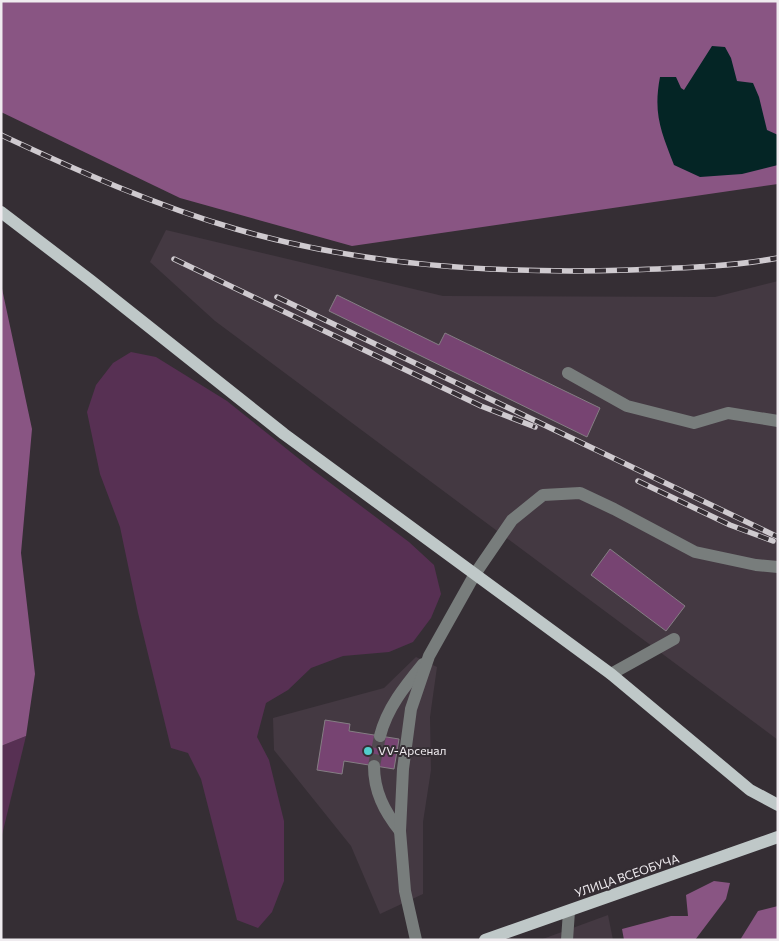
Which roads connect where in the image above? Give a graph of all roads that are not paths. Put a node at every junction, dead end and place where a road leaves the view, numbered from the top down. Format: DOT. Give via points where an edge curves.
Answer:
graph roads {
  1 [pos="1,212"];
  2 [pos="568,373"];
  3 [pos="778,421"];
  4 [pos="778,567"];
  5 [pos="475,574"];
  6 [pos="674,639"];
  7 [pos="429,656"];
  8 [pos="610,674"];
  9 [pos="380,736"];
  10 [pos="374,766"];
  11 [pos="778,805"];
  12 [pos="400,831"];
  13 [pos="778,838"];
  14 [pos="569,911"];
  15 [pos="416,940"];
  16 [pos="485,940"];
  17 [pos="567,940"];
  1 -- 5 [label="main road" via="284,434"];
  2 -- 3 [label="lane" via="627,406 694,423 728,413"];
  4 -- 5 [label="lane" via="695,552 580,493 543,495 512,520"];
  5 -- 7 [label="lane"];
  5 -- 8 [label="main road"];
  6 -- 8 [label="lane"];
  7 -- 9 [label="lane" via="394,703"];
  7 -- 12 [label="lane" via="411,709 403,769"];
  8 -- 11 [label="main road" via="750,790"];
  10 -- 12 [label="lane" via="379,798"];
  12 -- 15 [label="lane" via="405,891"];
  13 -- 14 [label="main road, УЛИЦА ВСЕОБУЧА"];
  14 -- 16 [label="main road, УЛИЦА ВСЕОБУЧА"];
  14 -- 17 [label="lane"];
}
